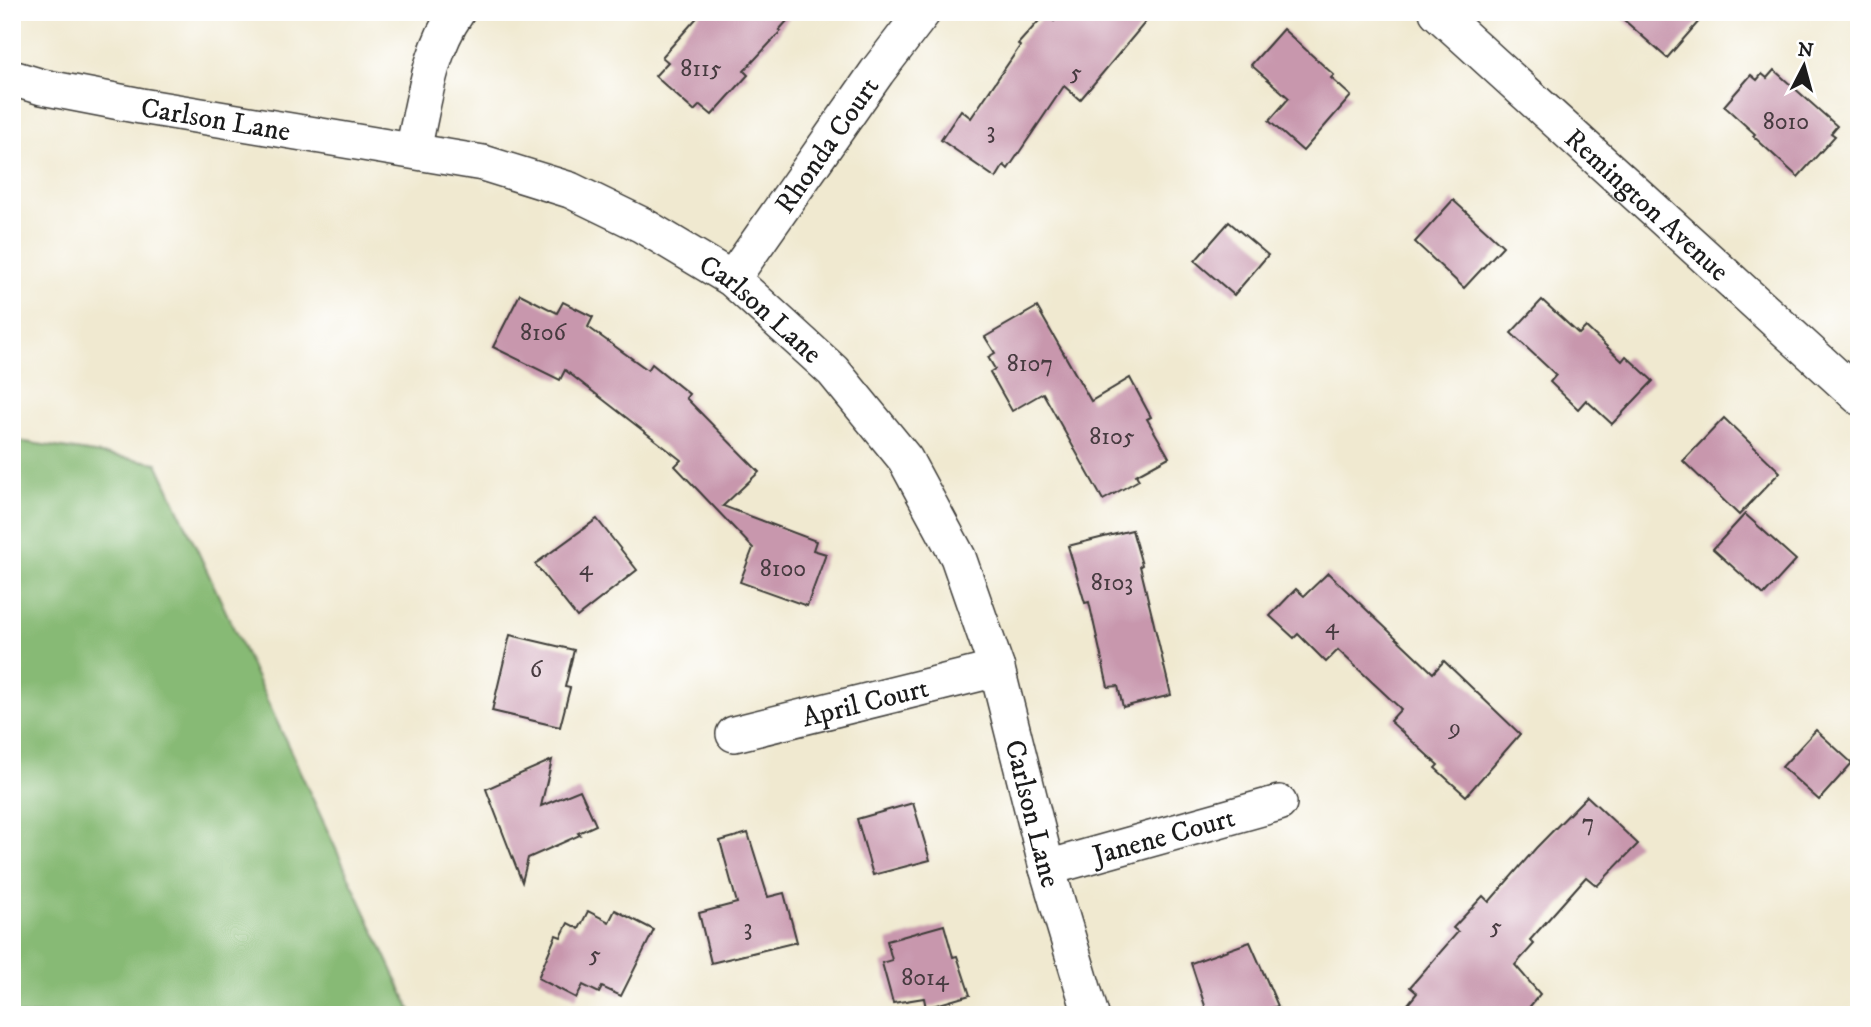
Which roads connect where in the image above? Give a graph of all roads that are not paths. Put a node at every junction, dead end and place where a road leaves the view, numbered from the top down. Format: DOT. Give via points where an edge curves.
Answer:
graph roads {
  1 [pos="457,12"];
  2 [pos="923,12"];
  3 [pos="1437,12"];
  4 [pos="12,78"];
  5 [pos="413,150"];
  6 [pos="732,279"];
  7 [pos="1859,397"];
  8 [pos="997,669"];
  9 [pos="734,734"];
  10 [pos="1279,803"];
  11 [pos="1047,868"];
  12 [pos="1091,1015"];
  1 -- 5 [label="street" via="434,57"];
  2 -- 6 [label="street, Rhonda Court"];
  3 -- 7 [label="street, Remington Avenue"];
  4 -- 5 [label="street, Carlson Lane" via="141,106"];
  5 -- 6 [label="street, Carlson Lane" via="483,163 570,190 642,225"];
  6 -- 8 [label="street, Carlson Lane" via="833,371 905,459 958,557"];
  8 -- 9 [label="street, April Court"];
  8 -- 11 [label="street, Carlson Lane"];
  10 -- 11 [label="street, Janene Court"];
  11 -- 12 [label="street, Carlson Lane"];
}
